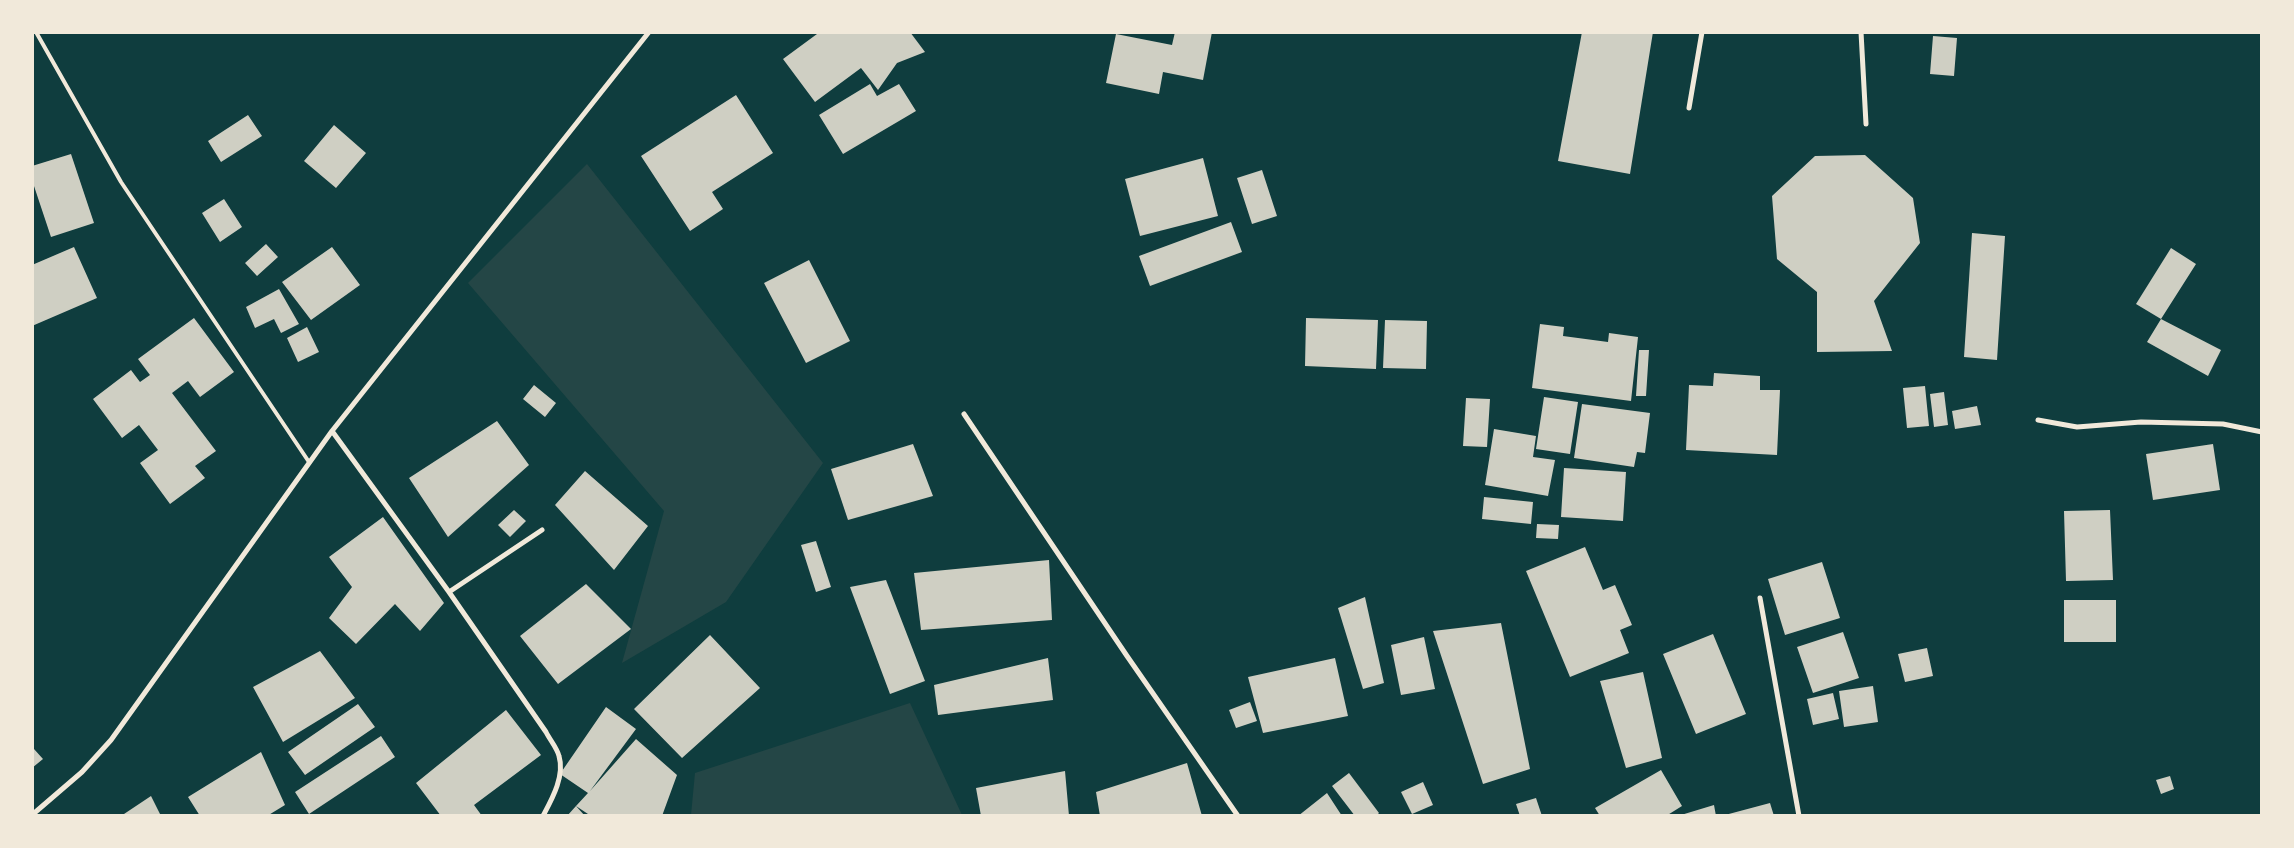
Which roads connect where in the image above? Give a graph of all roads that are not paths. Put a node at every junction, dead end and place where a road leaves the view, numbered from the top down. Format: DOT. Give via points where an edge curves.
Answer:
graph roads {
  1 [pos="36,32"];
  2 [pos="649,32"];
  3 [pos="1702,32"];
  4 [pos="1861,32"];
  5 [pos="1688,108"];
  6 [pos="1866,124"];
  7 [pos="964,414"];
  8 [pos="2038,420"];
  9 [pos="332,430"];
  10 [pos="2262,432"];
  11 [pos="309,462"];
  12 [pos="542,530"];
  13 [pos="449,592"];
  14 [pos="1760,598"];
  15 [pos="32,815"];
  16 [pos="543,816"];
  17 [pos="1238,816"];
  18 [pos="1799,816"];
  1 -- 11 [label="lane" via="121,182"];
  2 -- 9 [label="street"];
  3 -- 5 [label="street"];
  4 -- 6 [label="street"];
  7 -- 17 [label="street"];
  8 -- 10 [label="street" via="2077,427 2141,422 2223,424"];
  9 -- 11 [label="street"];
  9 -- 13 [label="street"];
  11 -- 15 [label="street" via="111,740 82,772"];
  12 -- 13 [label="street"];
  13 -- 16 [label="street" via="546,732 559,756 560,769 554,796"];
  14 -- 18 [label="street"];
}
